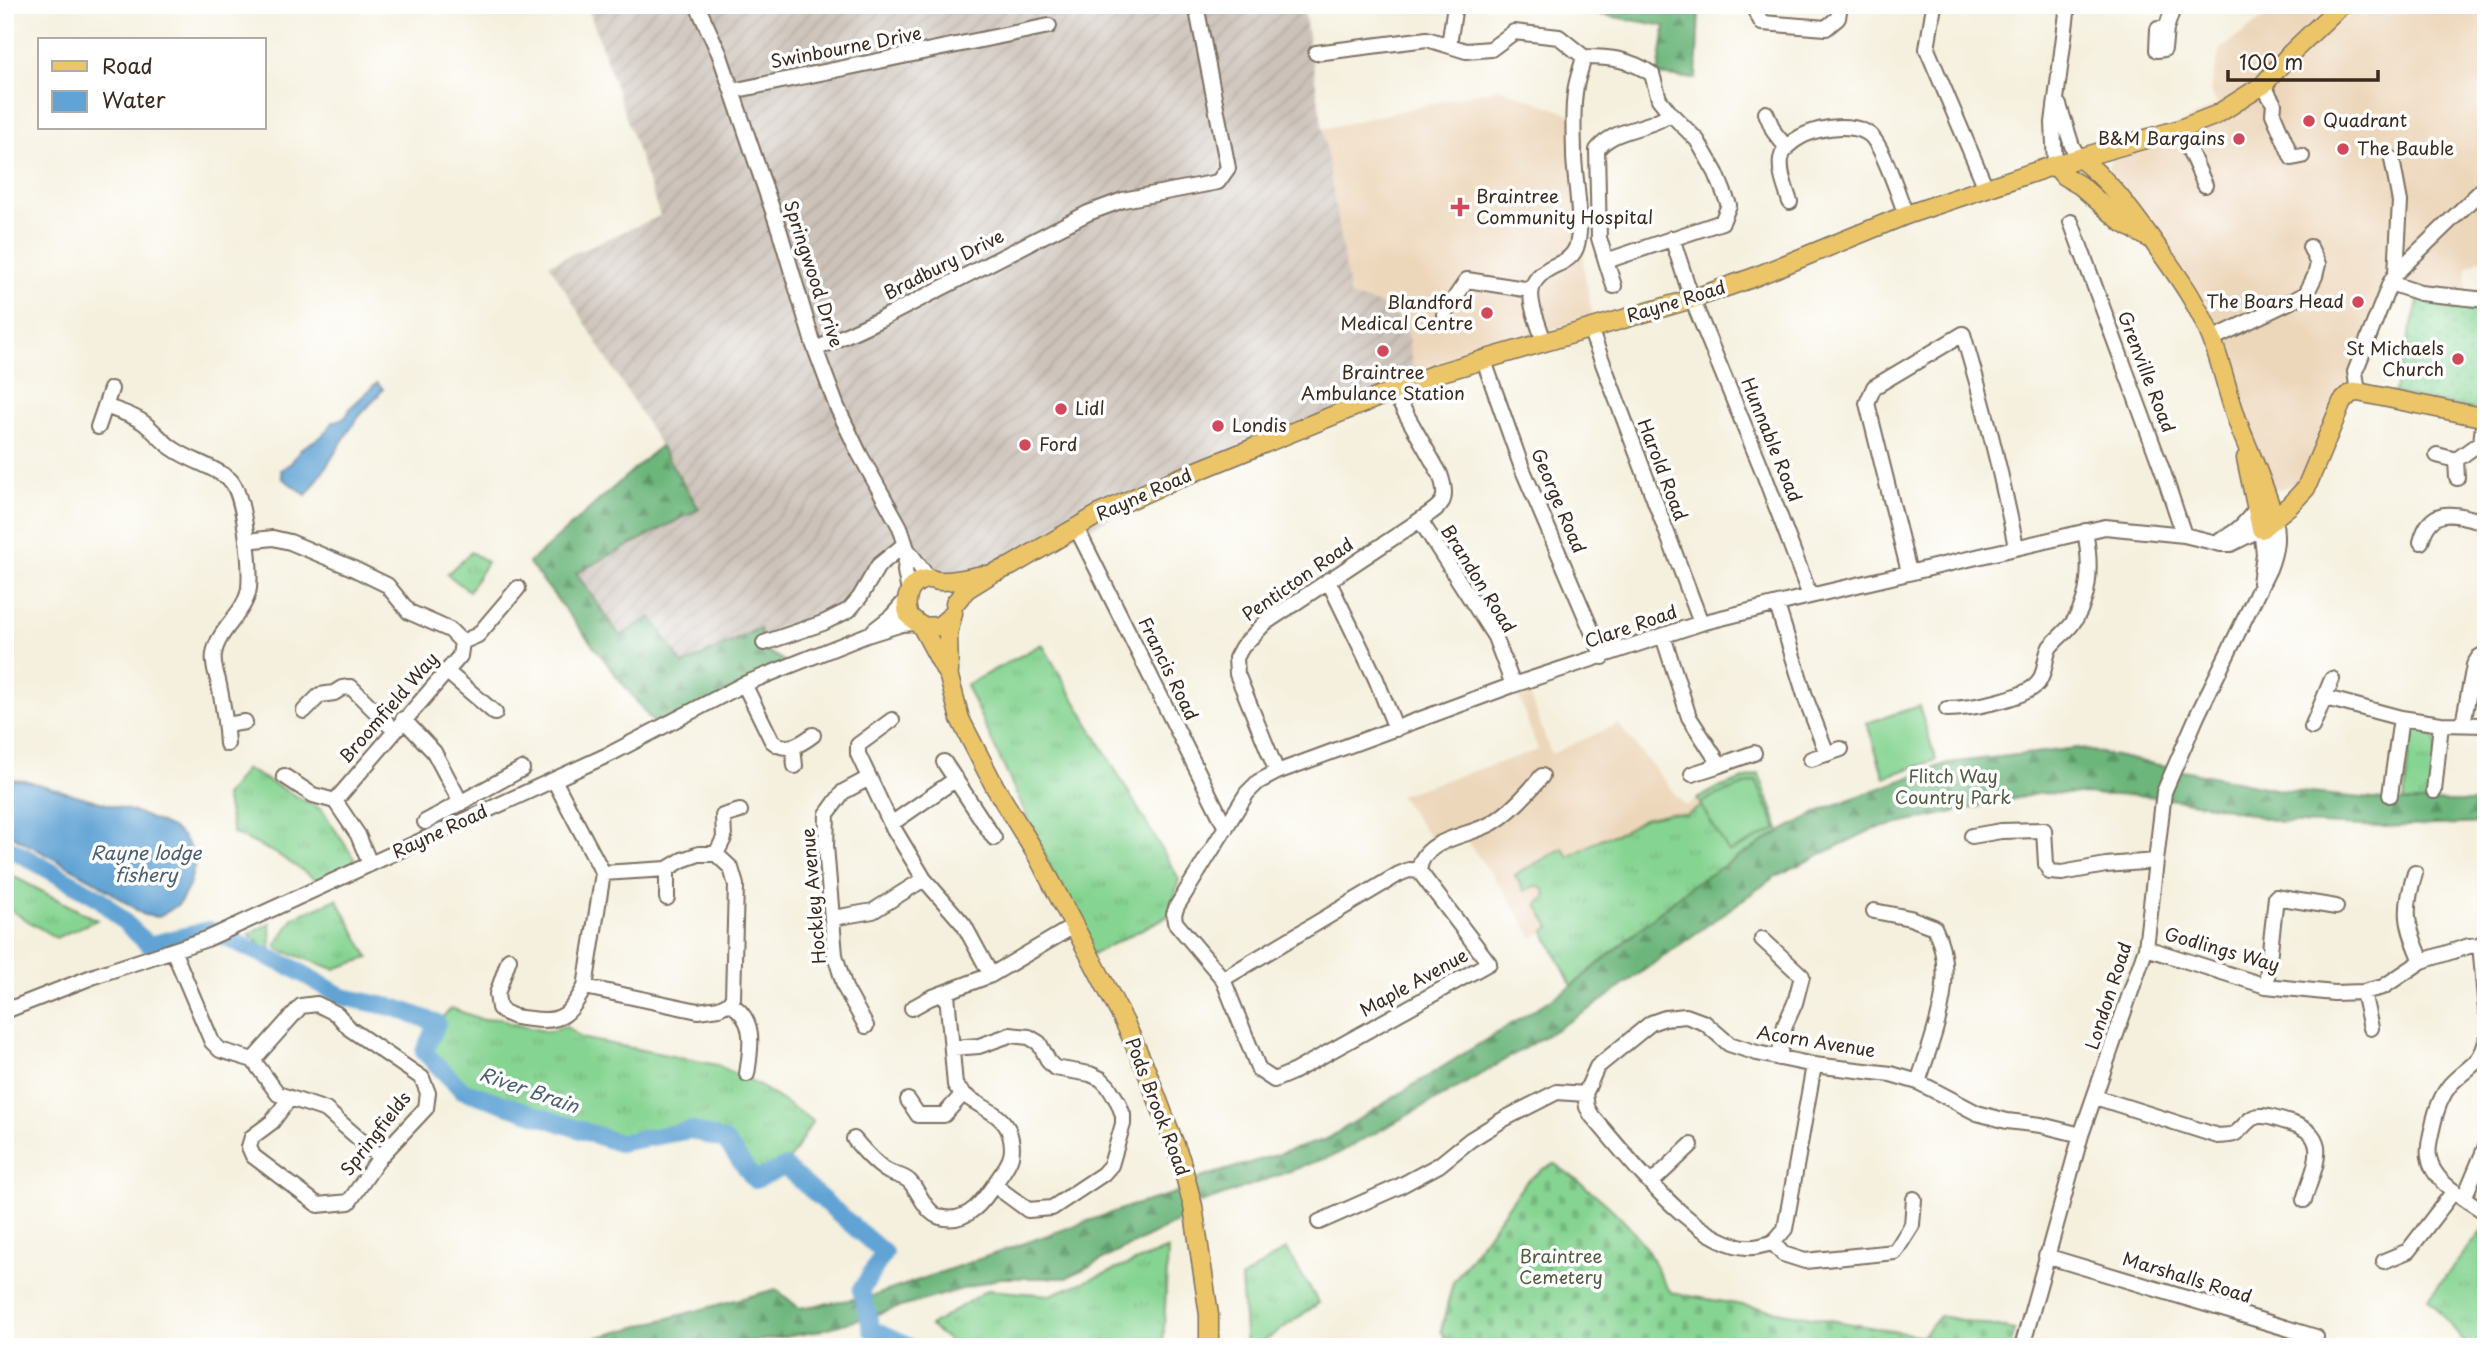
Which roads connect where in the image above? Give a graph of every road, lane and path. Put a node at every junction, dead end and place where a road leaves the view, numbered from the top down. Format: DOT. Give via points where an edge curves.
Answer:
graph roads {
  1 [pos="697,5"];
  2 [pos="1196,5"];
  3 [pos="1455,5"];
  4 [pos="1752,5"];
  5 [pos="1840,5"];
  6 [pos="1934,5"];
  7 [pos="2068,5"];
  8 [pos="2174,5"];
  9 [pos="2341,5"];
  10 [pos="1049,26"];
  11 [pos="2166,29"];
  12 [pos="1449,45"];
  13 [pos="1325,55"];
  14 [pos="1584,57"];
  15 [pos="2263,85"];
  16 [pos="732,91"];
  17 [pos="2058,100"];
  18 [pos="1670,113"];
  19 [pos="1766,113"];
  20 [pos="2180,129"];
  21 [pos="1786,147"];
  22 [pos="2297,157"];
  23 [pos="2079,158"];
  24 [pos="2392,159"];
  25 [pos="2055,165"];
  26 [pos="2205,185"];
  27 [pos="2081,186"];
  28 [pos="2486,186"];
  29 [pos="1986,188"];
  30 [pos="1790,202"];
  31 [pos="1906,215"];
  32 [pos="2071,222"];
  33 [pos="1672,238"];
  34 [pos="2151,238"];
  35 [pos="2310,247"];
  36 [pos="1606,261"];
  37 [pos="2393,278"];
  38 [pos="1614,286"];
  39 [pos="1531,290"];
  40 [pos="1692,299"];
  41 [pos="2486,300"];
  42 [pos="1444,314"];
  43 [pos="1590,329"];
  44 [pos="2212,340"];
  45 [pos="1544,342"];
  46 [pos="816,349"];
  47 [pos="1483,358"];
  48 [pos="111,388"];
  49 [pos="1393,391"];
  50 [pos="2358,392"];
  51 [pos="105,406"];
  52 [pos="2485,418"];
  53 [pos="98,427"];
  54 [pos="2437,455"];
  55 [pos="2456,460"];
  56 [pos="2312,470"];
  57 [pos="2457,478"];
  58 [pos="2262,503"];
  59 [pos="1420,520"];
  60 [pos="2486,522"];
  61 [pos="2268,524"];
  62 [pos="1076,527"];
  63 [pos="2085,531"];
  64 [pos="2184,535"];
  65 [pos="2202,539"];
  66 [pos="247,541"];
  67 [pos="2421,542"];
  68 [pos="906,547"];
  69 [pos="2016,547"];
  70 [pos="1909,572"];
  71 [pos="990,574"];
  72 [pos="934,580"];
  73 [pos="1328,580"];
  74 [pos="518,588"];
  75 [pos="907,596"];
  76 [pos="1810,596"];
  77 [pos="1777,605"];
  78 [pos="953,609"];
  79 [pos="1701,623"];
  80 [pos="919,625"];
  81 [pos="867,635"];
  82 [pos="1663,636"];
  83 [pos="462,642"];
  84 [pos="764,643"];
  85 [pos="2486,653"];
  86 [pos="1604,657"];
  87 [pos="446,671"];
  88 [pos="949,677"];
  89 [pos="2332,679"];
  90 [pos="744,684"];
  91 [pos="1513,685"];
  92 [pos="2326,698"];
  93 [pos="304,711"];
  94 [pos="495,713"];
  95 [pos="1952,713"];
  96 [pos="2401,718"];
  97 [pos="892,720"];
  98 [pos="245,722"];
  99 [pos="2441,724"];
  100 [pos="2463,724"];
  101 [pos="226,725"];
  102 [pos="399,725"];
  103 [pos="2486,725"];
  104 [pos="2312,727"];
  105 [pos="1396,729"];
  106 [pos="813,735"];
  107 [pos="227,744"];
  108 [pos="793,747"];
  109 [pos="1841,749"];
  110 [pos="1755,753"];
  111 [pos="1826,754"];
  112 [pos="1811,759"];
  113 [pos="944,762"];
  114 [pos="1720,765"];
  115 [pos="795,766"];
  116 [pos="522,769"];
  117 [pos="1277,772"];
  118 [pos="1692,774"];
  119 [pos="284,776"];
  120 [pos="1542,776"];
  121 [pos="869,778"];
  122 [pos="956,779"];
  123 [pos="554,780"];
  124 [pos="2431,781"];
  125 [pos="2390,796"];
  126 [pos="335,801"];
  127 [pos="461,803"];
  128 [pos="740,811"];
  129 [pos="425,822"];
  130 [pos="891,824"];
  131 [pos="1226,828"];
  132 [pos="1972,836"];
  133 [pos="994,838"];
  134 [pos="716,854"];
  135 [pos="2155,861"];
  136 [pos="370,864"];
  137 [pos="667,869"];
  138 [pos="1419,871"];
  139 [pos="603,873"];
  140 [pos="2415,873"];
  141 [pos="924,879"];
  142 [pos="667,898"];
  143 [pos="2336,907"];
  144 [pos="1874,911"];
  145 [pos="833,918"];
  146 [pos="1074,926"];
  147 [pos="1762,939"];
  148 [pos="2483,944"];
  149 [pos="2146,948"];
  150 [pos="173,950"];
  151 [pos="509,959"];
  152 [pos="2422,961"];
  153 [pos="991,975"];
  154 [pos="1223,979"];
  155 [pos="2266,986"];
  156 [pos="585,988"];
  157 [pos="2363,992"];
  158 [pos="947,993"];
  159 [pos="729,1003"];
  160 [pos="912,1008"];
  161 [pos="2486,1010"];
  162 [pos="5,1011"];
  163 [pos="866,1026"];
  164 [pos="2371,1028"];
  165 [pos="953,1048"];
  166 [pos="2485,1051"];
  167 [pos="1779,1058"];
  168 [pos="253,1060"];
  169 [pos="1814,1065"];
  170 [pos="747,1074"];
  171 [pos="1918,1082"];
  172 [pos="1585,1094"];
  173 [pos="962,1095"];
  174 [pos="2095,1097"];
  175 [pos="289,1099"];
  176 [pos="908,1100"];
  177 [pos="2081,1135"];
  178 [pos="854,1139"];
  179 [pos="1691,1144"];
  180 [pos="2486,1146"];
  181 [pos="380,1157"];
  182 [pos="1651,1183"];
  183 [pos="994,1185"];
  184 [pos="2459,1195"];
  185 [pos="1914,1199"];
  186 [pos="2304,1200"];
  187 [pos="2486,1213"];
  188 [pos="1319,1222"];
  189 [pos="1773,1242"];
  190 [pos="2046,1256"];
  191 [pos="2384,1261"];
  192 [pos="2316,1337"];
  193 [pos="1209,1344"];
  194 [pos="2022,1347"];
  1 -- 16 [label="street, Springwood Drive"];
  2 -- 46 [label="street, Bradbury Drive" via="1228,168 1219,182 1122,200 1088,213"];
  3 -- 12 [label="street"];
  4 -- 5 [label="street" via="1762,23 1826,28 1838,18"];
  6 -- 29 [label="street" via="1927,49"];
  7 -- 17 [label="street"];
  8 -- 11 [label="street"];
  9 -- 15 [label="main road, Rayne Road"];
  10 -- 16 [label="street, Swinbourne Drive"];
  12 -- 13 [label="street" via="1427,38"];
  12 -- 14 [label="street" via="1466,51 1491,49 1514,32 1535,33 1559,37"];
  14 -- 18 [label="street" via="1634,62 1652,74 1659,99"];
  14 -- 39 [label="street" via="1575,92 1576,251 1541,272"];
  15 -- 20 [label="main road, Rayne Road" via="2216,115"];
  15 -- 22 [label="street"];
  16 -- 46 [label="street, Springwood Drive"];
  17 -- 23 [label="street"];
  17 -- 25 [label="street" via="2053,123"];
  18 -- 33 [label="street" via="1697,140 1729,205 1722,222"];
  18 -- 36 [label="street" via="1661,121 1604,140 1597,150 1599,238"];
  19 -- 21 [label="street"];
  20 -- 23 [label="main road, Rayne Road"];
  20 -- 26 [label="street"];
  21 -- 30 [label="street" via="1782,174"];
  21 -- 31 [label="street" via="1826,127 1857,129 1870,135"];
  23 -- 25 [label="main road, Rayne Road"];
  23 -- 27 [label="main road"];
  23 -- 34 [label="main road" via="2099,172"];
  24 -- 37 [label="street" via="2400,202"];
  25 -- 27 [label="main road"];
  25 -- 29 [label="main road, Rayne Road"];
  27 -- 34 [label="main road" via="2123,223"];
  28 -- 37 [label="street"];
  29 -- 31 [label="main road, Rayne Road"];
  31 -- 40 [label="main road, Rayne Road"];
  32 -- 64 [label="street, Grenville Road"];
  33 -- 36 [label="street"];
  33 -- 40 [label="street, Hunnable Road"];
  34 -- 44 [label="main road" via="2183,282"];
  35 -- 44 [label="street" via="2318,264 2306,294"];
  36 -- 38 [label="street"];
  37 -- 41 [label="street" via="2428,294"];
  37 -- 50 [label="street" via="2355,372"];
  39 -- 42 [label="street" via="1466,279"];
  39 -- 45 [label="street"];
  40 -- 43 [label="main road, Rayne Road"];
  40 -- 76 [label="street, Hunnable Road"];
  43 -- 45 [label="main road, Rayne Road"];
  43 -- 79 [label="street, Harold Road"];
  44 -- 58 [label="main road" via="2244,438 2249,478"];
  45 -- 47 [label="main road, Rayne Road"];
  46 -- 68 [label="street, Springwood Drive" via="837,407"];
  47 -- 49 [label="main road, Rayne Road"];
  47 -- 86 [label="street, George Road" via="1522,468"];
  48 -- 51 [label="street"];
  49 -- 59 [label="street, Brandon Road" via="1445,488 1442,503"];
  49 -- 62 [label="main road, Rayne Road" via="1165,484"];
  50 -- 52 [label="main road"];
  50 -- 56 [label="main road" via="2342,402"];
  51 -- 53 [label="street"];
  51 -- 66 [label="street" via="143,422 173,449 232,481 242,505"];
  52 -- 55 [label="street" via="2481,442"];
  54 -- 55 [label="street"];
  55 -- 57 [label="street"];
  56 -- 58 [label="main road" via="2296,488"];
  56 -- 61 [label="main road" via="2302,492"];
  58 -- 61 [label="main road"];
  58 -- 65 [label="street, Clare Road" via="2229,536"];
  59 -- 73 [label="street, Penticton Road"];
  59 -- 91 [label="street, Brandon Road" via="1495,637"];
  60 -- 67 [label="street" via="2442,515 2432,519"];
  61 -- 65 [label="street, Clare Road" via="2231,544"];
  61 -- 135 [label="street, London Road" via="2260,583 2176,763 2161,806"];
  62 -- 71 [label="main road, Rayne Road"];
  62 -- 131 [label="street, Francis Road"];
  63 -- 64 [label="street, Clare Road" via="2118,526"];
  63 -- 69 [label="street, Clare Road"];
  63 -- 95 [label="street" via="2090,561 2084,604 2050,648 2040,681 2024,693"];
  64 -- 65 [label="street, Clare Road"];
  66 -- 83 [label="street" via="273,538 290,542 350,567 387,585 409,612 450,630"];
  66 -- 101 [label="street" via="249,588 214,652"];
  68 -- 72 [label="street, Springwood Drive"];
  68 -- 75 [label="street, Springwood Drive"];
  68 -- 84 [label="street" via="878,566 849,610"];
  69 -- 70 [label="street, Clare Road"];
  69 -- 70 [label="street" via="1963,334 1874,387 1867,403"];
  70 -- 76 [label="street, Clare Road"];
  71 -- 72 [label="main road, Rayne Road"];
  71 -- 78 [label="main road, Rayne Road" via="967,589"];
  72 -- 75 [label="main road, Rayne Road" via="914,585"];
  72 -- 78 [label="main road" via="950,589"];
  73 -- 105 [label="street"];
  73 -- 117 [label="street, Penticton Road" via="1265,623 1236,658 1241,687"];
  74 -- 83 [label="street" via="478,635"];
  75 -- 80 [label="main road" via="906,608"];
  75 -- 81 [label="street, Rayne Road" via="892,616"];
  76 -- 77 [label="street, Clare Road"];
  77 -- 79 [label="street, Clare Road"];
  77 -- 111 [label="street"];
  78 -- 80 [label="main road, Rayne Road" via="939,626"];
  78 -- 88 [label="main road" via="948,634"];
  79 -- 82 [label="street, Clare Road"];
  80 -- 81 [label="street, Rayne Road" via="902,624"];
  80 -- 88 [label="main road"];
  81 -- 90 [label="street, Rayne Road"];
  82 -- 86 [label="street, Clare Road"];
  82 -- 114 [label="street" via="1689,717"];
  83 -- 87 [label="street, Broomfield Way" via="460,656"];
  85 -- 100 [label="street" via="2474,664"];
  86 -- 91 [label="street, Clare Road"];
  87 -- 94 [label="street"];
  87 -- 102 [label="street, Broomfield Way"];
  88 -- 146 [label="main road, Pods Brook Road" via="960,719"];
  89 -- 92 [label="street"];
  90 -- 108 [label="street" via="772,741"];
  90 -- 123 [label="street, Rayne Road"];
  91 -- 105 [label="street, Clare Road"];
  92 -- 96 [label="street"];
  92 -- 104 [label="street"];
  93 -- 102 [label="street" via="320,695 351,687"];
  96 -- 99 [label="street"];
  96 -- 125 [label="street"];
  97 -- 121 [label="street" via="858,745"];
  98 -- 101 [label="street"];
  99 -- 100 [label="street"];
  99 -- 124 [label="street"];
  100 -- 103 [label="street"];
  101 -- 107 [label="street"];
  102 -- 126 [label="street, Broomfield Way"];
  102 -- 127 [label="street" via="435,752"];
  105 -- 117 [label="street, Clare Road"];
  106 -- 108 [label="street"];
  108 -- 115 [label="street"];
  109 -- 111 [label="street"];
  110 -- 114 [label="street"];
  111 -- 112 [label="street"];
  113 -- 122 [label="street"];
  114 -- 118 [label="street"];
  116 -- 127 [label="street"];
  117 -- 131 [label="street, Clare Road" via="1247,793"];
  119 -- 126 [label="street" via="313,795"];
  120 -- 138 [label="street" via="1490,824 1434,847"];
  121 -- 130 [label="street"];
  121 -- 145 [label="street, Hockley Avenue" via="843,792 827,814"];
  122 -- 130 [label="street"];
  122 -- 133 [label="street"];
  123 -- 136 [label="street, Rayne Road"];
  123 -- 139 [label="street"];
  126 -- 136 [label="street" via="358,835"];
  127 -- 129 [label="street"];
  128 -- 134 [label="street" via="723,816 724,838"];
  130 -- 141 [label="street"];
  131 -- 154 [label="street, Clare Road" via="1168,923"];
  132 -- 135 [label="street" via="2044,830 2050,872"];
  134 -- 137 [label="street" via="699,854"];
  134 -- 159 [label="street" via="731,868 736,885 734,986"];
  135 -- 149 [label="street, London Road"];
  136 -- 150 [label="street, Rayne Road" via="233,928"];
  137 -- 139 [label="street"];
  137 -- 142 [label="street"];
  138 -- 154 [label="street" via="1399,874"];
  138 -- 154 [label="street, Maple Avenue" via="1489,963 1274,1080 1259,1070"];
  139 -- 156 [label="street"];
  140 -- 152 [label="street" via="2407,916"];
  141 -- 145 [label="street" via="873,911"];
  141 -- 153 [label="street" via="964,925"];
  143 -- 155 [label="street" via="2276,898"];
  144 -- 171 [label="street" via="1934,927 1941,940 1941,1004"];
  145 -- 163 [label="street, Hockley Avenue" via="835,955 845,988"];
  146 -- 153 [label="street"];
  146 -- 193 [label="main road, Pods Brook Road" via="1136,1047 1181,1161 1199,1244"];
  147 -- 167 [label="street" via="1802,976"];
  148 -- 152 [label="street, Godlings Way"];
  148 -- 161 [label="street"];
  149 -- 155 [label="street, Godlings Way"];
  149 -- 174 [label="street, London Road"];
  150 -- 162 [label="street, Rayne Road"];
  150 -- 168 [label="street" via="212,1042 220,1050"];
  151 -- 156 [label="street" via="498,1001 499,1008 512,1017 556,1020 572,1010"];
  152 -- 157 [label="street, Godlings Way" via="2383,987"];
  153 -- 158 [label="street"];
  155 -- 157 [label="street, Godlings Way"];
  156 -- 159 [label="street" via="698,1012"];
  157 -- 164 [label="street"];
  158 -- 160 [label="street"];
  158 -- 165 [label="street"];
  159 -- 170 [label="street" via="738,1008 750,1029"];
  165 -- 173 [label="street" via="953,1076"];
  165 -- 183 [label="street" via="1010,1035 1029,1037 1055,1068 1101,1079 1123,1115 1111,1165 1052,1208 1028,1210"];
  166 -- 184 [label="street" via="2442,1094 2431,1135 2429,1158 2435,1174"];
  167 -- 169 [label="street, Acorn Avenue"];
  167 -- 172 [label="street, Acorn Avenue" via="1729,1044 1705,1023 1686,1016 1665,1017 1597,1067"];
  168 -- 175 [label="street" via="278,1094"];
  168 -- 181 [label="street, Springfields" via="301,1006 317,1004 422,1078 428,1093 426,1108"];
  169 -- 171 [label="street, Acorn Avenue" via="1891,1074"];
  169 -- 189 [label="street" via="1789,1212 1785,1229"];
  171 -- 177 [label="street, Acorn Avenue" via="1977,1113"];
  172 -- 182 [label="street" via="1592,1116"];
  172 -- 188 [label="street" via="1557,1092 1504,1119 1408,1182"];
  173 -- 176 [label="street" via="944,1115 918,1115"];
  173 -- 183 [label="street" via="997,1116 1008,1130 1011,1158"];
  174 -- 177 [label="street, London Road"];
  174 -- 186 [label="street" via="2218,1136 2231,1135 2260,1116 2297,1124 2311,1131 2318,1152"];
  175 -- 181 [label="street" via="326,1110"];
  175 -- 181 [label="street, Springfields" via="272,1122 252,1136 249,1147 253,1156 318,1205 349,1202"];
  177 -- 190 [label="street, London Road"];
  178 -- 183 [label="street" via="888,1171 908,1180 939,1217 963,1216 982,1204"];
  179 -- 182 [label="street"];
  180 -- 184 [label="street"];
  182 -- 189 [label="street" via="1701,1231 1750,1248"];
  184 -- 187 [label="street"];
  184 -- 191 [label="street" via="2408,1251"];
  185 -- 189 [label="street" via="1912,1225 1895,1252 1805,1261 1783,1254"];
  190 -- 192 [label="street, Marshalls Road"];
  190 -- 194 [label="street, London Road"];
}
